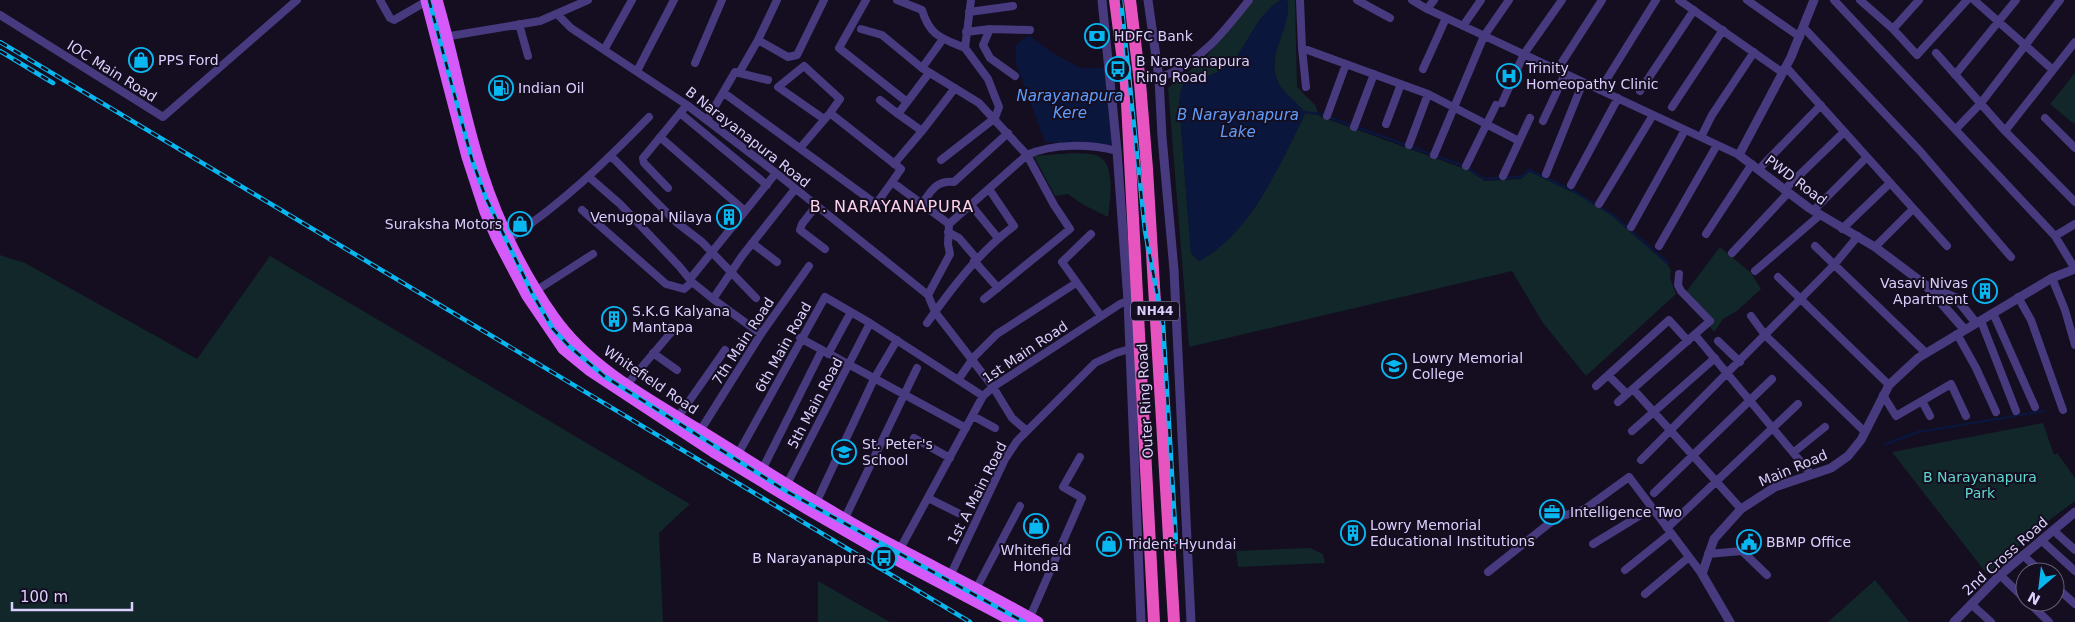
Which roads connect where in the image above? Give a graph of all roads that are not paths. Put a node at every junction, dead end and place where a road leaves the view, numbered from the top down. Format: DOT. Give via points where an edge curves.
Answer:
graph roads {
  1 [pos="297,0"];
  2 [pos="380,0"];
  3 [pos="430,0"];
  4 [pos="588,0"];
  5 [pos="632,0"];
  6 [pos="674,0"];
  7 [pos="722,0"];
  8 [pos="777,0"];
  9 [pos="824,0"];
  10 [pos="866,0"];
  11 [pos="897,0"];
  12 [pos="971,0"];
  13 [pos="1102,0"];
  14 [pos="1115,0"];
  15 [pos="1130,0"];
  16 [pos="1148,0"];
  17 [pos="1249,0"];
  18 [pos="1300,0"];
  19 [pos="1357,0"];
  20 [pos="1412,0"];
  21 [pos="1434,0"];
  22 [pos="1480,0"];
  23 [pos="1509,0"];
  24 [pos="1562,0"];
  25 [pos="1602,0"];
  26 [pos="1656,0"];
  27 [pos="1680,0"];
  28 [pos="1747,0"];
  29 [pos="1834,0"];
  30 [pos="1919,0"];
  31 [pos="1967,0"];
  32 [pos="1974,0"];
  33 [pos="2016,0"];
  34 [pos="2060,0"];
  35 [pos="1813,1"];
  36 [pos="1866,2"];
  37 [pos="1013,6"];
  38 [pos="1427,9"];
  39 [pos="1694,10"];
  40 [pos="969,12"];
  41 [pos="557,14"];
  42 [pos="0,15"];
  43 [pos="1390,18"];
  44 [pos="1446,18"];
  45 [pos="1999,22"];
  46 [pos="519,24"];
  47 [pos="1463,26"];
  48 [pos="861,29"];
  49 [pos="990,29"];
  50 [pos="1893,29"];
  51 [pos="1030,30"];
  52 [pos="1723,30"];
  53 [pos="966,32"];
  54 [pos="1802,33"];
  55 [pos="1484,36"];
  56 [pos="443,37"];
  57 [pos="943,39"];
  58 [pos="758,40"];
  59 [pos="2075,42"];
  60 [pos="2024,47"];
  61 [pos="965,48"];
  62 [pos="1302,48"];
  63 [pos="604,50"];
  64 [pos="1754,52"];
  65 [pos="1936,53"];
  66 [pos="1524,54"];
  67 [pos="528,56"];
  68 [pos="695,63"];
  69 [pos="1346,64"];
  70 [pos="1424,69"];
  71 [pos="926,70"];
  72 [pos="1784,70"];
  73 [pos="2053,70"];
  74 [pos="637,71"];
  75 [pos="1561,72"];
  76 [pos="739,73"];
  77 [pos="1374,74"];
  78 [pos="1955,75"];
  79 [pos="1015,76"];
  80 [pos="1159,78"];
  81 [pos="768,80"];
  82 [pos="1583,82"];
  83 [pos="1401,84"];
  84 [pos="1306,87"];
  85 [pos="955,88"];
  86 [pos="1600,90"];
  87 [pos="1640,91"];
  88 [pos="724,94"];
  89 [pos="1428,94"];
  90 [pos="1618,98"];
  91 [pos="880,100"];
  92 [pos="908,102"];
  93 [pos="1981,103"];
  94 [pos="687,105"];
  95 [pos="1821,105"];
  96 [pos="1454,106"];
  97 [pos="1672,107"];
  98 [pos="680,113"];
  99 [pos="898,114"];
  100 [pos="1653,115"];
  101 [pos="827,116"];
  102 [pos="1327,116"];
  103 [pos="649,117"];
  104 [pos="995,118"];
  105 [pos="1530,118"];
  106 [pos="2044,118"];
  107 [pos="707,120"];
  108 [pos="1543,121"];
  109 [pos="1386,124"];
  110 [pos="1486,124"];
  111 [pos="1354,126"];
  112 [pos="1956,129"];
  113 [pos="1685,130"];
  114 [pos="922,131"];
  115 [pos="2005,131"];
  116 [pos="1844,132"];
  117 [pos="1008,134"];
  118 [pos="660,137"];
  119 [pos="1700,137"];
  120 [pos="1519,141"];
  121 [pos="1409,145"];
  122 [pos="1717,145"];
  123 [pos="801,147"];
  124 [pos="2075,148"];
  125 [pos="1118,150"];
  126 [pos="1027,155"];
  127 [pos="1434,155"];
  128 [pos="1739,155"];
  129 [pos="611,156"];
  130 [pos="1867,157"];
  131 [pos="941,160"];
  132 [pos="894,164"];
  133 [pos="1466,166"];
  134 [pos="1755,167"];
  135 [pos="776,173"];
  136 [pos="1546,174"];
  137 [pos="1503,176"];
  138 [pos="589,177"];
  139 [pos="892,182"];
  140 [pos="1890,183"];
  141 [pos="766,185"];
  142 [pos="1571,186"];
  143 [pos="668,188"];
  144 [pos="795,189"];
  145 [pos="988,189"];
  146 [pos="1786,192"];
  147 [pos="2075,202"];
  148 [pos="922,204"];
  149 [pos="1599,204"];
  150 [pos="816,206"];
  151 [pos="971,206"];
  152 [pos="1913,208"];
  153 [pos="582,210"];
  154 [pos="745,211"];
  155 [pos="1816,213"];
  156 [pos="2075,224"];
  157 [pos="1631,227"];
  158 [pos="949,228"];
  159 [pos="1842,229"];
  160 [pos="1091,234"];
  161 [pos="1706,234"];
  162 [pos="1858,236"];
  163 [pos="2055,236"];
  164 [pos="998,238"];
  165 [pos="509,239"];
  166 [pos="752,243"];
  167 [pos="1659,246"];
  168 [pos="1815,246"];
  169 [pos="1947,246"];
  170 [pos="1875,247"];
  171 [pos="825,249"];
  172 [pos="1732,253"];
  173 [pos="593,254"];
  174 [pos="712,254"];
  175 [pos="2011,257"];
  176 [pos="975,260"];
  177 [pos="777,262"];
  178 [pos="1834,265"];
  179 [pos="809,266"];
  180 [pos="2075,269"];
  181 [pos="732,272"];
  182 [pos="1755,272"];
  183 [pos="1680,274"];
  184 [pos="1778,278"];
  185 [pos="2052,278"];
  186 [pos="691,280"];
  187 [pos="1076,283"];
  188 [pos="1927,286"];
  189 [pos="998,288"];
  190 [pos="537,290"];
  191 [pos="928,295"];
  192 [pos="2018,297"];
  193 [pos="756,298"];
  194 [pos="714,299"];
  195 [pos="984,299"];
  196 [pos="1799,300"];
  197 [pos="1128,301"];
  198 [pos="851,312"];
  199 [pos="935,312"];
  200 [pos="1993,313"];
  201 [pos="1101,316"];
  202 [pos="1751,316"];
  203 [pos="1979,322"];
  204 [pos="870,323"];
  205 [pos="927,323"];
  206 [pos="674,329"];
  207 [pos="1960,332"];
  208 [pos="761,334"];
  209 [pos="1696,335"];
  210 [pos="1765,335"];
  211 [pos="800,338"];
  212 [pos="897,340"];
  213 [pos="1688,341"];
  214 [pos="1718,341"];
  215 [pos="2075,344"];
  216 [pos="1130,349"];
  217 [pos="725,350"];
  218 [pos="825,352"];
  219 [pos="1926,352"];
  220 [pos="653,354"];
  221 [pos="1715,358"];
  222 [pos="972,360"];
  223 [pos="1740,362"];
  224 [pos="849,365"];
  225 [pos="917,368"];
  226 [pos="676,370"];
  227 [pos="1728,374"];
  228 [pos="1608,375"];
  229 [pos="874,379"];
  230 [pos="1772,379"];
  231 [pos="958,380"];
  232 [pos="1889,385"];
  233 [pos="1596,386"];
  234 [pos="993,387"];
  235 [pos="624,388"];
  236 [pos="1630,391"];
  237 [pos="904,393"];
  238 [pos="1883,395"];
  239 [pos="983,396"];
  240 [pos="1750,400"];
  241 [pos="1922,401"];
  242 [pos="1618,402"];
  243 [pos="1798,404"];
  244 [pos="2035,407"];
  245 [pos="2064,410"];
  246 [pos="2016,411"];
  247 [pos="1654,412"];
  248 [pos="1996,412"];
  249 [pos="973,416"];
  250 [pos="1930,416"];
  251 [pos="1966,416"];
  252 [pos="678,417"];
  253 [pos="1773,427"];
  254 [pos="1825,427"];
  255 [pos="966,428"];
  256 [pos="995,428"];
  257 [pos="1026,430"];
  258 [pos="700,431"];
  259 [pos="1671,431"];
  260 [pos="1632,432"];
  261 [pos="1863,436"];
  262 [pos="914,438"];
  263 [pos="1794,452"];
  264 [pos="738,454"];
  265 [pos="1694,456"];
  266 [pos="1080,457"];
  267 [pos="950,458"];
  268 [pos="1641,460"];
  269 [pos="762,470"];
  270 [pos="1811,474"];
  271 [pos="1717,482"];
  272 [pos="784,490"];
  273 [pos="1654,493"];
  274 [pos="928,498"];
  275 [pos="816,502"];
  276 [pos="1020,506"];
  277 [pos="1652,508"];
  278 [pos="1741,508"];
  279 [pos="958,512"];
  280 [pos="2075,512"];
  281 [pos="845,518"];
  282 [pos="2053,530"];
  283 [pos="1669,531"];
  284 [pos="2041,540"];
  285 [pos="1593,544"];
  286 [pos="900,550"];
  287 [pos="2075,550"];
  288 [pos="1708,554"];
  289 [pos="2023,555"];
  290 [pos="1689,557"];
  291 [pos="2030,562"];
  292 [pos="1625,570"];
  293 [pos="2075,571"];
  294 [pos="1488,572"];
  295 [pos="951,574"];
  296 [pos="1702,574"];
  297 [pos="1767,575"];
  298 [pos="2000,575"];
  299 [pos="976,589"];
  300 [pos="2015,589"];
  301 [pos="1645,594"];
  302 [pos="2065,595"];
  303 [pos="1971,604"];
  304 [pos="2075,604"];
  305 [pos="2038,612"];
  306 [pos="1034,619"];
  307 [pos="1014,622"];
  308 [pos="1141,622"];
  309 [pos="1154,622"];
  310 [pos="1174,622"];
  311 [pos="1191,622"];
  312 [pos="1730,622"];
  313 [pos="1954,622"];
  314 [pos="1991,622"];
  315 [pos="2049,622"];
  1 -- 42 [label="street, IOC Main Road" via="163,117"];
  2 -- 3 [label="street" via="394,20"];
  3 -- 56 [label="main road, Whitefield Road"];
  4 -- 41 [label="street"];
  5 -- 63 [label="street"];
  6 -- 74 [label="street"];
  7 -- 68 [label="street"];
  8 -- 58 [label="street"];
  9 -- 58 [label="street" via="796,55 788,57"];
  10 -- 92 [label="street" via="839,48"];
  11 -- 57 [label="street" via="922,10 928,27"];
  12 -- 40 [label="street"];
  13 -- 125 [label="street"];
  14 -- 309 [label="highway, Outer Ring Road / NH44" via="1126,84"];
  15 -- 310 [label="highway, Outer Ring Road / NH44" via="1147,169"];
  16 -- 80 [label="street"];
  17 -- 80 [label="street" via="1213,45 1175,72"];
  18 -- 62 [label="street"];
  19 -- 43 [label="street"];
  20 -- 38 [label="street"];
  21 -- 38 [label="street"];
  22 -- 47 [label="street"];
  23 -- 55 [label="street"];
  24 -- 66 [label="street"];
  25 -- 75 [label="street"];
  26 -- 86 [label="street"];
  27 -- 39 [label="street"];
  28 -- 54 [label="street"];
  29 -- 112 [label="street"];
  30 -- 50 [label="street"];
  31 -- 50 [label="street" via="1917,55"];
  32 -- 45 [label="street"];
  33 -- 45 [label="street"];
  34 -- 60 [label="street"];
  35 -- 54 [label="street"];
  36 -- 50 [label="street"];
  37 -- 40 [label="street"];
  38 -- 44 [label="street"];
  39 -- 52 [label="street"];
  39 -- 87 [label="street"];
  40 -- 53 [label="street"];
  41 -- 46 [label="street"];
  41 -- 63 [label="street, B Narayanapura Road" via="570,28"];
  44 -- 47 [label="street"];
  44 -- 70 [label="street"];
  45 -- 60 [label="street"];
  45 -- 78 [label="street"];
  46 -- 56 [label="street"];
  46 -- 67 [label="street"];
  47 -- 55 [label="street"];
  48 -- 71 [label="street" via="882,35"];
  49 -- 51 [label="street"];
  49 -- 53 [label="street"];
  49 -- 79 [label="street" via="983,45 990,58"];
  52 -- 64 [label="street"];
  52 -- 97 [label="street"];
  53 -- 61 [label="street"];
  54 -- 72 [label="street"];
  54 -- 175 [label="street" via="1920,151"];
  55 -- 66 [label="street"];
  55 -- 96 [label="street"];
  56 -- 165 [label="main road, Whitefield Road" via="476,153"];
  56 -- 235 [label="main road, Whitefield Road" via="467,157 497,239 536,309 563,349"];
  57 -- 61 [label="street"];
  57 -- 71 [label="street"];
  58 -- 76 [label="street"];
  59 -- 73 [label="street"];
  60 -- 73 [label="street"];
  60 -- 93 [label="street"];
  61 -- 104 [label="street" via="988,79 999,106"];
  62 -- 69 [label="street"];
  62 -- 84 [label="street"];
  63 -- 74 [label="street, B Narayanapura Road"];
  64 -- 72 [label="street"];
  64 -- 119 [label="street"];
  65 -- 78 [label="street"];
  66 -- 75 [label="street"];
  66 -- 110 [label="street"];
  69 -- 77 [label="street"];
  69 -- 102 [label="street"];
  71 -- 85 [label="street"];
  71 -- 92 [label="street"];
  72 -- 95 [label="street"];
  72 -- 128 [label="street"];
  73 -- 115 [label="street"];
  74 -- 94 [label="street, B Narayanapura Road"];
  75 -- 82 [label="street"];
  75 -- 108 [label="street"];
  76 -- 81 [label="street"];
  76 -- 88 [label="street" via="735,72"];
  77 -- 83 [label="street"];
  77 -- 111 [label="street"];
  78 -- 93 [label="street"];
  80 -- 311 [label="street" via="1174,270"];
  82 -- 86 [label="street"];
  82 -- 136 [label="street"];
  83 -- 89 [label="street"];
  83 -- 109 [label="street"];
  85 -- 104 [label="street" via="980,103"];
  85 -- 114 [label="street"];
  86 -- 90 [label="street"];
  88 -- 107 [label="street"];
  88 -- 123 [label="street"];
  89 -- 96 [label="street"];
  89 -- 121 [label="street"];
  90 -- 100 [label="street"];
  90 -- 142 [label="street"];
  91 -- 99 [label="street"];
  92 -- 99 [label="street"];
  93 -- 112 [label="street"];
  93 -- 115 [label="street"];
  94 -- 98 [label="street"];
  94 -- 107 [label="street, B Narayanapura Road"];
  95 -- 116 [label="street"];
  95 -- 134 [label="street"];
  96 -- 110 [label="street"];
  96 -- 127 [label="street"];
  98 -- 118 [label="street"];
  98 -- 141 [label="street"];
  99 -- 114 [label="street"];
  100 -- 113 [label="street"];
  100 -- 149 [label="street"];
  101 -- 101 [label="street" via="840,98 804,66 778,87"];
  101 -- 123 [label="street"];
  101 -- 132 [label="street"];
  103 -- 129 [label="street"];
  104 -- 117 [label="street"];
  104 -- 131 [label="street"];
  105 -- 120 [label="street"];
  106 -- 124 [label="street"];
  107 -- 135 [label="street, B Narayanapura Road"];
  110 -- 120 [label="street"];
  110 -- 133 [label="street"];
  112 -- 163 [label="street"];
  113 -- 119 [label="street"];
  113 -- 157 [label="street"];
  114 -- 132 [label="street"];
  115 -- 147 [label="street"];
  116 -- 130 [label="street"];
  116 -- 146 [label="street"];
  117 -- 126 [label="street"];
  117 -- 148 [label="street" via="954,182 935,185"];
  118 -- 143 [label="street" via="643,158"];
  118 -- 154 [label="street"];
  119 -- 122 [label="street"];
  120 -- 137 [label="street"];
  122 -- 128 [label="street"];
  122 -- 167 [label="street"];
  123 -- 139 [label="street" via="876,204"];
  125 -- 126 [label="street" via="1078,146 1038,150"];
  125 -- 197 [label="street"];
  126 -- 145 [label="street"];
  126 -- 189 [label="street" via="1070,229 1068,234"];
  128 -- 134 [label="street, PWD Road"];
  129 -- 138 [label="street"];
  129 -- 174 [label="street"];
  130 -- 140 [label="street"];
  130 -- 155 [label="street"];
  132 -- 139 [label="street" via="901,169"];
  134 -- 146 [label="street, PWD Road"];
  134 -- 161 [label="street"];
  135 -- 141 [label="street"];
  135 -- 144 [label="street, B Narayanapura Road"];
  138 -- 165 [label="street" via="538,221"];
  138 -- 186 [label="street" via="620,204"];
  139 -- 148 [label="street"];
  140 -- 152 [label="street"];
  140 -- 159 [label="street"];
  141 -- 154 [label="street"];
  144 -- 150 [label="street, B Narayanapura Road"];
  144 -- 166 [label="street"];
  145 -- 151 [label="street"];
  145 -- 164 [label="street" via="1014,226"];
  146 -- 155 [label="street, PWD Road"];
  146 -- 172 [label="street"];
  148 -- 158 [label="street"];
  150 -- 171 [label="street" via="800,230"];
  150 -- 191 [label="street, B Narayanapura Road"];
  151 -- 158 [label="street"];
  151 -- 164 [label="street"];
  152 -- 169 [label="street"];
  152 -- 170 [label="street"];
  153 -- 186 [label="street" via="666,284 684,289"];
  154 -- 174 [label="street"];
  155 -- 159 [label="street, PWD Road"];
  155 -- 182 [label="street"];
  156 -- 163 [label="street"];
  158 -- 176 [label="street"];
  158 -- 191 [label="street" via="950,254"];
  159 -- 162 [label="street, PWD Road"];
  160 -- 187 [label="street" via="1062,262"];
  162 -- 170 [label="street, PWD Road"];
  162 -- 178 [label="street"];
  163 -- 180 [label="street"];
  164 -- 176 [label="street"];
  165 -- 190 [label="main road, Whitefield Road"];
  166 -- 177 [label="street"];
  166 -- 181 [label="street"];
  168 -- 178 [label="street"];
  170 -- 188 [label="street, PWD Road"];
  173 -- 190 [label="street"];
  174 -- 181 [label="street"];
  174 -- 186 [label="street"];
  176 -- 189 [label="street"];
  176 -- 199 [label="street"];
  178 -- 196 [label="street"];
  178 -- 219 [label="street"];
  179 -- 208 [label="street, 7th Main Road"];
  180 -- 185 [label="street, Main Road"];
  181 -- 193 [label="street"];
  181 -- 194 [label="street"];
  183 -- 209 [label="street" via="1678,285 1681,291 1710,321"];
  184 -- 196 [label="street"];
  185 -- 192 [label="street, Main Road"];
  185 -- 215 [label="street"];
  186 -- 194 [label="street"];
  187 -- 201 [label="street"];
  187 -- 222 [label="street" via="1008,326"];
  188 -- 203 [label="street, PWD Road" via="1956,298"];
  188 -- 207 [label="street"];
  189 -- 195 [label="street"];
  190 -- 235 [label="main road, Whitefield Road" via="570,339"];
  191 -- 199 [label="street, B Narayanapura Road"];
  192 -- 200 [label="street, Main Road"];
  192 -- 245 [label="street" via="2031,320"];
  194 -- 208 [label="street"];
  196 -- 210 [label="street"];
  196 -- 232 [label="street"];
  197 -- 201 [label="street, 1st Main Road"];
  197 -- 216 [label="street"];
  198 -- 204 [label="street, 6th Main Road"];
  198 -- 211 [label="street, 6th Main Road" via="825,298"];
  198 -- 218 [label="street, 5th Main Road"];
  199 -- 205 [label="street"];
  199 -- 222 [label="street, B Narayanapura Road"];
  200 -- 203 [label="street, Main Road"];
  200 -- 244 [label="street"];
  201 -- 234 [label="street, 1st Main Road"];
  202 -- 210 [label="street"];
  203 -- 207 [label="street, Main Road"];
  203 -- 246 [label="street"];
  204 -- 212 [label="street, 6th Main Road"];
  204 -- 224 [label="street, 5th Main Road"];
  206 -- 220 [label="street"];
  207 -- 219 [label="street, Main Road"];
  207 -- 248 [label="street"];
  208 -- 258 [label="street, 7th Main Road"];
  209 -- 213 [label="street"];
  209 -- 221 [label="street"];
  210 -- 223 [label="street"];
  210 -- 261 [label="street"];
  211 -- 218 [label="street"];
  211 -- 264 [label="street, 6th Main Road"];
  212 -- 229 [label="street"];
  212 -- 231 [label="street, 6th Main Road"];
  213 -- 228 [label="street" via="1669,320"];
  213 -- 236 [label="street"];
  214 -- 223 [label="street"];
  216 -- 257 [label="street, 1st A Main Road" via="1095,363"];
  216 -- 308 [label="street"];
  217 -- 252 [label="street"];
  218 -- 224 [label="street"];
  218 -- 269 [label="street, 5th Main Road"];
  219 -- 232 [label="street, Main Road"];
  220 -- 226 [label="street"];
  220 -- 235 [label="street"];
  221 -- 227 [label="street"];
  221 -- 247 [label="street"];
  222 -- 231 [label="street"];
  222 -- 234 [label="street, B Narayanapura Road"];
  223 -- 227 [label="street"];
  224 -- 229 [label="street"];
  224 -- 272 [label="street, 5th Main Road"];
  225 -- 237 [label="street"];
  227 -- 240 [label="street"];
  227 -- 259 [label="street"];
  228 -- 233 [label="street"];
  228 -- 236 [label="street"];
  229 -- 237 [label="street"];
  229 -- 275 [label="street"];
  230 -- 240 [label="street"];
  231 -- 239 [label="street, 6th Main Road"];
  232 -- 238 [label="street, Main Road"];
  234 -- 239 [label="street, 1st Main Road"];
  234 -- 257 [label="street, B Narayanapura Road" via="1012,418"];
  235 -- 252 [label="main road, Whitefield Road"];
  235 -- 272 [label="main road, Whitefield Road" via="713,452"];
  236 -- 242 [label="street"];
  236 -- 247 [label="street"];
  237 -- 255 [label="street"];
  237 -- 281 [label="street"];
  238 -- 241 [label="street" via="1896,416"];
  238 -- 261 [label="street, Main Road"];
  239 -- 249 [label="street, 1st Main Road"];
  240 -- 253 [label="street"];
  240 -- 265 [label="street"];
  241 -- 250 [label="street"];
  241 -- 251 [label="street" via="1951,384"];
  243 -- 253 [label="street"];
  247 -- 259 [label="street"];
  247 -- 260 [label="street"];
  249 -- 255 [label="street, 1st Main Road"];
  249 -- 256 [label="street"];
  252 -- 258 [label="main road, Whitefield Road"];
  253 -- 263 [label="street"];
  253 -- 271 [label="street"];
  254 -- 263 [label="street"];
  255 -- 267 [label="street, 1st Main Road"];
  257 -- 295 [label="street, 1st A Main Road" via="1005,459"];
  258 -- 264 [label="main road, Whitefield Road"];
  259 -- 265 [label="street"];
  259 -- 268 [label="street"];
  261 -- 270 [label="street, Main Road" via="1848,456 1831,468"];
  262 -- 267 [label="street"];
  263 -- 270 [label="street"];
  264 -- 269 [label="main road, Whitefield Road"];
  265 -- 271 [label="street"];
  265 -- 273 [label="street"];
  266 -- 306 [label="street" via="1063,487 1082,498"];
  267 -- 274 [label="street, 1st Main Road"];
  269 -- 272 [label="main road, Whitefield Road"];
  270 -- 278 [label="street, Main Road" via="1775,487"];
  271 -- 278 [label="street"];
  271 -- 283 [label="street"];
  272 -- 275 [label="main road, Whitefield Road"];
  272 -- 307 [label="main road, Whitefield Road" via="885,554"];
  274 -- 279 [label="street"];
  274 -- 286 [label="street, 1st Main Road"];
  275 -- 281 [label="main road, Whitefield Road"];
  276 -- 299 [label="street"];
  277 -- 283 [label="street"];
  277 -- 285 [label="street"];
  277 -- 294 [label="street" via="1629,477 1585,509 1556,518"];
  278 -- 288 [label="street, Main Road" via="1714,539"];
  280 -- 282 [label="street, 2nd Cross Road"];
  281 -- 286 [label="main road, Whitefield Road"];
  282 -- 284 [label="street, 2nd Cross Road"];
  282 -- 287 [label="street"];
  283 -- 290 [label="street"];
  283 -- 292 [label="street"];
  284 -- 289 [label="street, 2nd Cross Road"];
  284 -- 293 [label="street"];
  286 -- 295 [label="main road, Whitefield Road"];
  288 -- 296 [label="street, Main Road"];
  288 -- 297 [label="street" via="1742,551"];
  289 -- 291 [label="street"];
  289 -- 298 [label="street, 2nd Cross Road"];
  290 -- 296 [label="street"];
  290 -- 301 [label="street"];
  295 -- 299 [label="main road, Whitefield Road"];
  296 -- 312 [label="street"];
  298 -- 300 [label="street"];
  298 -- 303 [label="street, 2nd Cross Road"];
  299 -- 306 [label="main road, Whitefield Road"];
  302 -- 304 [label="street"];
  303 -- 313 [label="street, 2nd Cross Road"];
  303 -- 314 [label="street"];
  305 -- 315 [label="street"];
}
